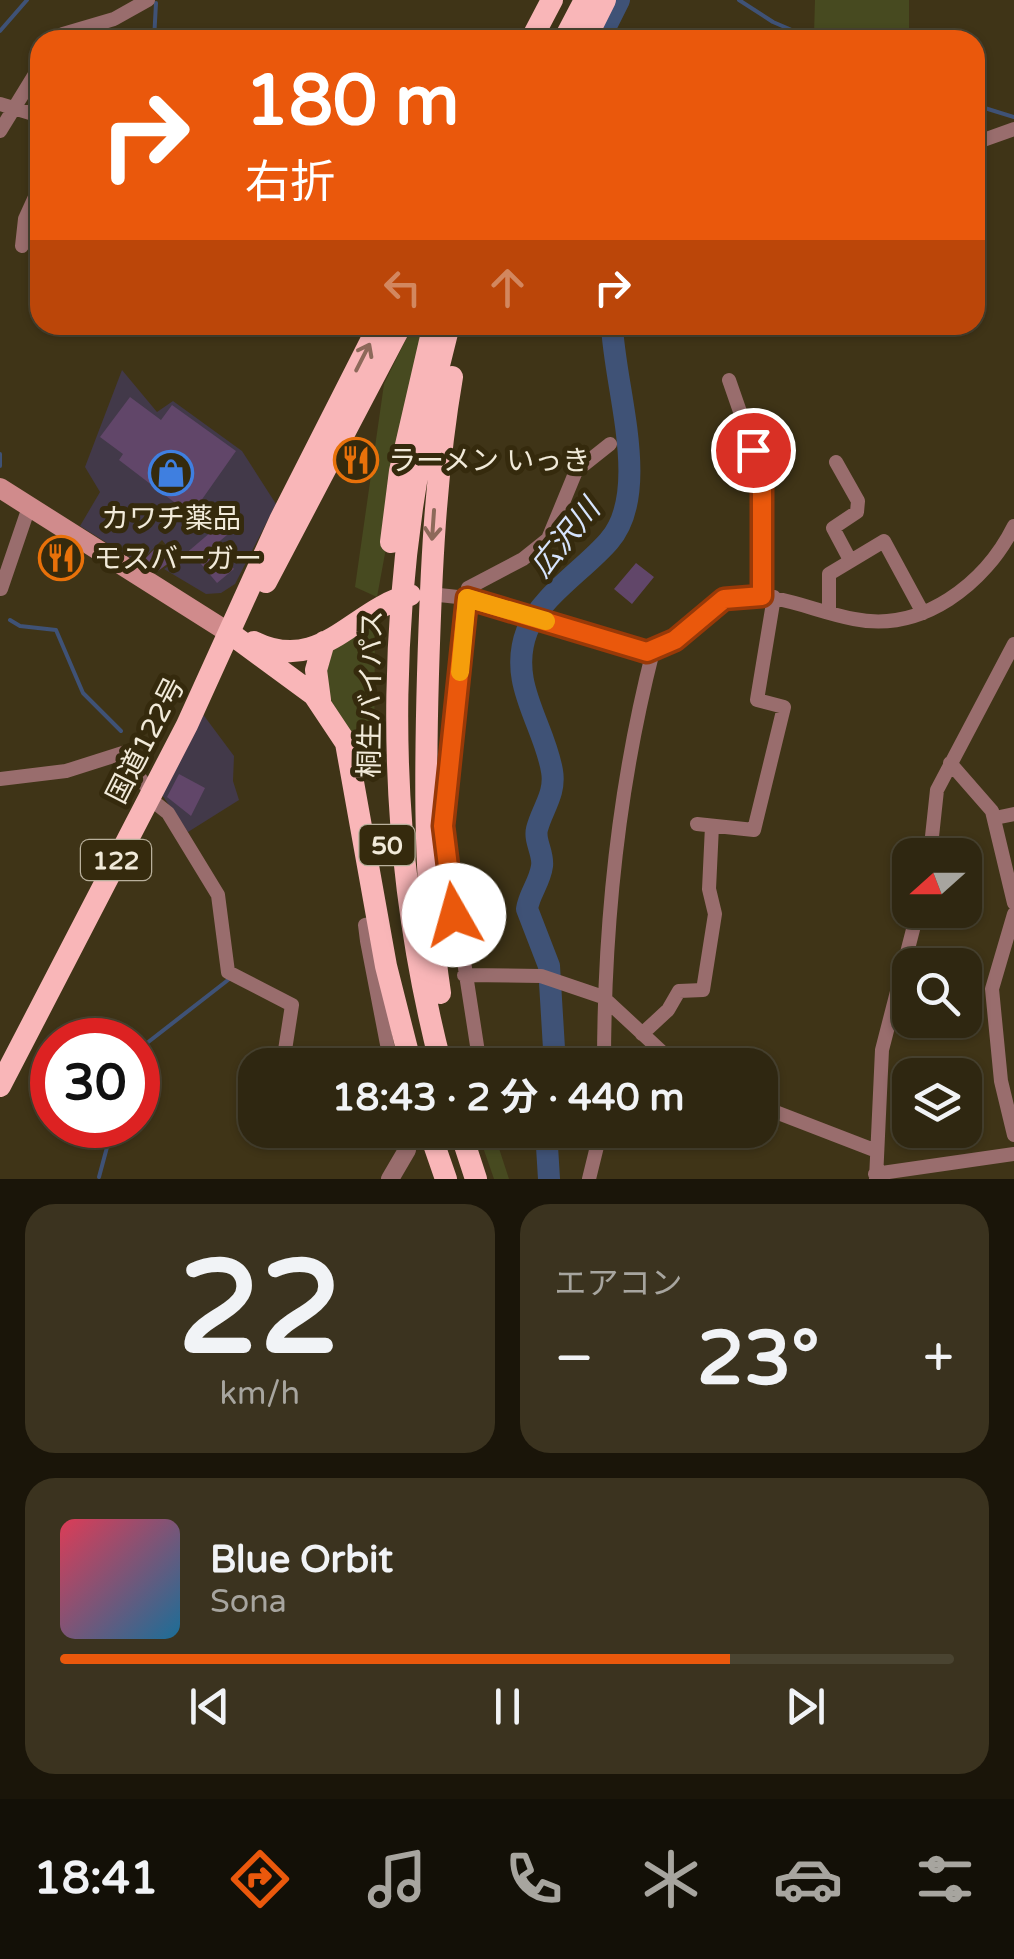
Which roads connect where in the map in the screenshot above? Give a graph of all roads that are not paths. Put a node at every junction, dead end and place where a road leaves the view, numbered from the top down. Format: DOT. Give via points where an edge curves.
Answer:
graph roads {
  1 [pos="148,0"];
  2 [pos="552,0"];
  3 [pos="568,0"];
  4 [pos="585,0"];
  5 [pos="605,0"];
  6 [pos="75,30"];
  7 [pos="536,30"];
  8 [pos="553,30"];
  9 [pos="569,30"];
  10 [pos="590,30"];
  11 [pos="30,78"];
  12 [pos="6,106"];
  13 [pos="30,113"];
  14 [pos="1014,129"];
  15 [pos="0,131"];
  16 [pos="985,140"];
  17 [pos="30,207"];
  18 [pos="22,246"];
  19 [pos="374,335"];
  20 [pos="396,335"];
  21 [pos="432,335"];
  22 [pos="447,335"];
  23 [pos="460,335"];
  24 [pos="729,380"];
  25 [pos="610,444"];
  26 [pos="836,462"];
  27 [pos="0,488"];
  28 [pos="29,507"];
  29 [pos="1014,526"];
  30 [pos="850,560"];
  31 [pos="395,586"];
  32 [pos="1,589"];
  33 [pos="430,594"];
  34 [pos="768,596"];
  35 [pos="467,598"];
  36 [pos="829,612"];
  37 [pos="923,613"];
  38 [pos="392,617"];
  39 [pos="232,634"];
  40 [pos="324,642"];
  41 [pos="1014,644"];
  42 [pos="652,652"];
  43 [pos="320,700"];
  44 [pos="950,762"];
  45 [pos="0,779"];
  46 [pos="150,795"];
  47 [pos="1014,814"];
  48 [pos="995,818"];
  49 [pos="931,838"];
  50 [pos="1014,903"];
  51 [pos="1014,914"];
  52 [pos="378,923"];
  53 [pos="913,928"];
  54 [pos="464,975"];
  55 [pos="603,997"];
  56 [pos="642,1034"];
  57 [pos="285,1048"];
  58 [pos="388,1048"];
  59 [pos="407,1048"];
  60 [pos="421,1048"];
  61 [pos="438,1048"];
  62 [pos="450,1048"];
  63 [pos="477,1048"];
  64 [pos="604,1048"];
  65 [pos="657,1048"];
  66 [pos="0,1086"];
  67 [pos="778,1113"];
  68 [pos="1014,1135"];
  69 [pos="409,1148"];
  70 [pos="436,1148"];
  71 [pos="441,1148"];
  72 [pos="466,1148"];
  73 [pos="476,1148"];
  74 [pos="597,1148"];
  75 [pos="406,1150"];
  76 [pos="874,1150"];
  77 [pos="1014,1154"];
  78 [pos="876,1177"];
  79 [pos="390,1179"];
  80 [pos="446,1179"];
  81 [pos="460,1179"];
  82 [pos="476,1179"];
  83 [pos="486,1179"];
  84 [pos="589,1179"];
  1 -- 6 [label="street"];
  2 -- 7 [label="highway"];
  3 -- 8 [label="highway"];
  4 -- 9 [label="highway"];
  5 -- 10 [label="highway"];
  11 -- 12 [label="street"];
  12 -- 13 [label="street"];
  12 -- 15 [label="street"];
  14 -- 16 [label="street"];
  17 -- 18 [label="street"];
  39 -- 19 [label="highway, 国道122号, one-way" via="280,520"];
  20 -- 39 [label="highway, 国道122号"];
  21 -- 31 [label="highway, 桐生バイパス / 50" via="400,471"];
  22 -- 31 [label="highway, 桐生バイパス / 50"];
  23 -- 33 [label="highway, 50, one-way" via="441,445"];
  24 -- 34 [label="street" via="762,475"];
  25 -- 35 [label="street" via="576,471 548,539 515,564 470,584"];
  26 -- 30 [label="street" via="859,508 833,528"];
  27 -- 28 [label="main road"];
  28 -- 32 [label="street"];
  28 -- 39 [label="main road"];
  29 -- 37 [label="street" via="977,578"];
  30 -- 36 [label="street" via="828,576"];
  30 -- 37 [label="street" via="884,540"];
  31 -- 38 [label="highway, 桐生バイパス / 50"];
  33 -- 35 [label="street"];
  33 -- 40 [label="highway" via="403,597"];
  33 -- 62 [label="highway, 50" via="427,846 434,953"];
  34 -- 36 [label="street"];
  34 -- 42 [label="street" via="724,599"];
  34 -- 56 [label="street" via="757,700 784,707 754,830 705,825 715,914 703,990 679,991"];
  35 -- 42 [label="street"];
  35 -- 54 [label="street" via="443,826"];
  36 -- 37 [label="street" via="882,622"];
  38 -- 60 [label="highway, 桐生バイパス / 50" via="384,810"];
  38 -- 61 [label="highway, 桐生バイパス / 50" via="404,859"];
  39 -- 40 [label="highway" via="282,653"];
  39 -- 43 [label="highway"];
  39 -- 46 [label="highway, 国道122号 / 122"];
  40 -- 43 [label="highway" via="316,670"];
  41 -- 44 [label="street"];
  42 -- 55 [label="street" via="621,796"];
  43 -- 52 [label="highway" via="352,763"];
  44 -- 48 [label="street"];
  44 -- 49 [label="street" via="934,801"];
  45 -- 46 [label="street" via="66,771 126,752"];
  46 -- 57 [label="street" via="218,896 228,972 292,1005"];
  46 -- 66 [label="highway, 国道122号 / 122"];
  47 -- 48 [label="street"];
  48 -- 50 [label="street"];
  51 -- 68 [label="street" via="992,989"];
  52 -- 58 [label="street" via="366,925 367,940"];
  52 -- 59 [label="highway"];
  53 -- 76 [label="street" via="884,1036"];
  54 -- 55 [label="street" via="541,976"];
  54 -- 63 [label="street"];
  55 -- 56 [label="street"];
  55 -- 64 [label="street"];
  56 -- 65 [label="street"];
  67 -- 76 [label="street"];
  69 -- 75 [label="street"];
  70 -- 80 [label="highway"];
  71 -- 81 [label="highway"];
  72 -- 82 [label="highway"];
  73 -- 83 [label="highway"];
  74 -- 84 [label="street"];
  75 -- 79 [label="street"];
  76 -- 78 [label="street"];
  77 -- 78 [label="street"];
}
